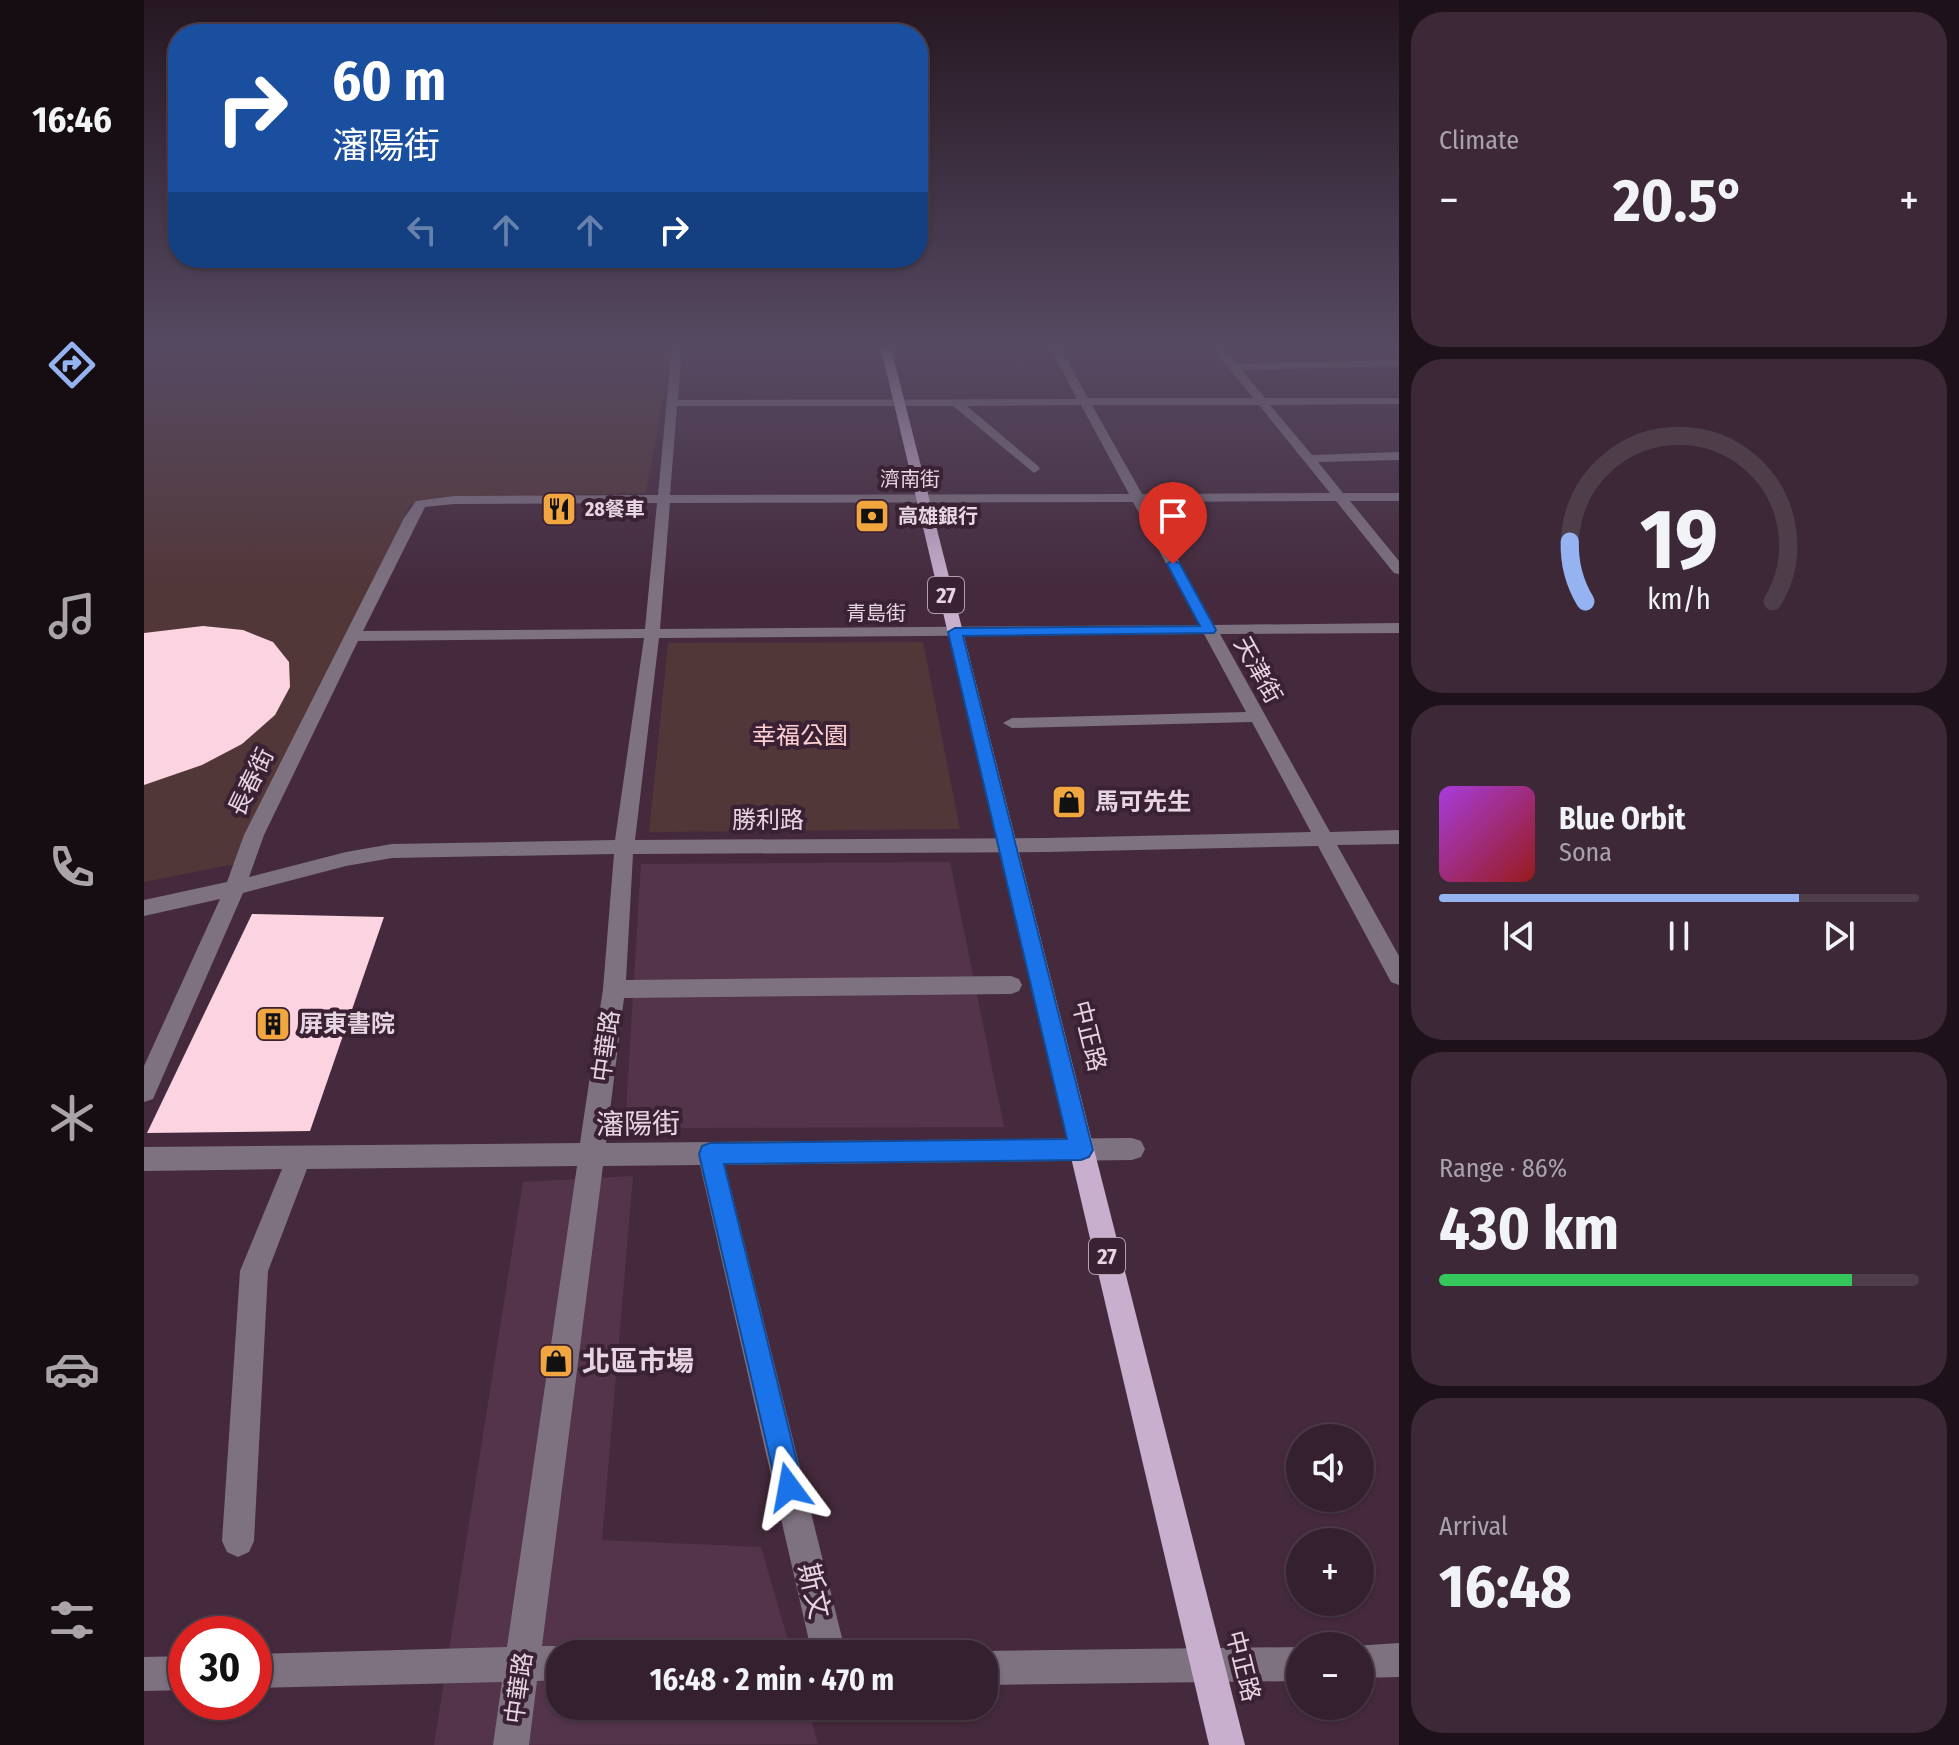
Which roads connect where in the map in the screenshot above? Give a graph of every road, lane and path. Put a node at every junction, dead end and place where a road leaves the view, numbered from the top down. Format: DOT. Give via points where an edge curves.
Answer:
graph roads {
  1 [pos="670,425"];
  2 [pos="905,425"];
  3 [pos="983,425"];
  4 [pos="1098,425"];
  5 [pos="1282,425"];
  6 [pos="1399,456"];
  7 [pos="1309,459"];
  8 [pos="1034,469"];
  9 [pos="1339,496"];
  10 [pos="1399,497"];
  11 [pos="1137,498"];
  12 [pos="923,499"];
  13 [pos="664,500"];
  14 [pos="421,504"];
  15 [pos="1399,570"];
  16 [pos="1399,628"];
  17 [pos="1209,630"];
  18 [pos="955,632"];
  19 [pos="652,635"];
  20 [pos="353,636"];
  21 [pos="1257,717"];
  22 [pos="1012,723"];
  23 [pos="1399,837"];
  24 [pos="1325,839"];
  25 [pos="1007,846"];
  26 [pos="624,847"];
  27 [pos="235,888"];
  28 [pos="144,908"];
  29 [pos="1399,976"];
  30 [pos="1011,985"];
  31 [pos="614,989"];
  32 [pos="144,1092"];
  33 [pos="1132,1149"];
  34 [pos="1081,1150"];
  35 [pos="710,1154"];
  36 [pos="592,1155"];
  37 [pos="299,1158"];
  38 [pos="144,1159"];
  39 [pos="238,1541"];
  40 [pos="826,1640"];
  41 [pos="1399,1660"];
  42 [pos="1374,1661"];
  43 [pos="522,1663"];
  44 [pos="546,1663"];
  45 [pos="1286,1664"];
  46 [pos="1208,1666"];
  47 [pos="998,1668"];
  48 [pos="272,1670"];
  49 [pos="168,1673"];
  50 [pos="144,1674"];
  51 [pos="511,1745"];
  52 [pos="1227,1745"];
  1 -- 13 [label="street, 中華路"];
  2 -- 12 [label="main road, 中正路 / 27"];
  3 -- 8 [label="street"];
  4 -- 11 [label="street, 天津街"];
  5 -- 7 [label="street"];
  6 -- 7 [label="street"];
  7 -- 9 [label="street"];
  9 -- 10 [label="street, 濟南街"];
  9 -- 11 [label="street, 濟南街"];
  9 -- 15 [label="street"];
  11 -- 12 [label="street, 濟南街"];
  11 -- 17 [label="street, 天津街"];
  12 -- 13 [label="street, 濟南街"];
  12 -- 18 [label="main road, 中正路 / 27"];
  13 -- 14 [label="street, 濟南街"];
  13 -- 19 [label="street, 中華路"];
  14 -- 20 [label="street, 長春街"];
  16 -- 17 [label="street, 青島街"];
  17 -- 18 [label="street, 青島街"];
  17 -- 21 [label="street, 天津街"];
  18 -- 19 [label="street, 青島街"];
  18 -- 25 [label="main road, 中正路 / 27"];
  19 -- 20 [label="street, 青島街"];
  19 -- 26 [label="street, 中華路"];
  20 -- 27 [label="street, 長春街" via="254,835"];
  21 -- 22 [label="street"];
  21 -- 24 [label="street, 天津街"];
  23 -- 24 [label="street, 勝利路"];
  24 -- 25 [label="street, 勝利路"];
  24 -- 29 [label="street, 天津街"];
  25 -- 26 [label="street, 勝利路"];
  25 -- 34 [label="main road, 中正路 / 27"];
  26 -- 27 [label="street, 勝利路" via="377,853"];
  26 -- 31 [label="street, 中華路"];
  27 -- 28 [label="street, 勝利路"];
  27 -- 32 [label="street, 長春街"];
  30 -- 31 [label="street"];
  31 -- 36 [label="street, 中華路"];
  33 -- 34 [label="street, 瀋陽街"];
  34 -- 35 [label="street, 瀋陽街"];
  34 -- 46 [label="main road, 中正路 / 27"];
  35 -- 36 [label="street, 瀋陽街"];
  35 -- 40 [label="street, 斯文"];
  36 -- 37 [label="street, 瀋陽街"];
  36 -- 43 [label="street, 中華路"];
  37 -- 38 [label="street, 瀋陽街"];
  37 -- 39 [label="street" via="254,1271"];
  41 -- 42 [label="street"];
  43 -- 44 [label="street"];
  43 -- 48 [label="street"];
  43 -- 51 [label="street, 中華路"];
  45 -- 46 [label="street"];
  46 -- 47 [label="street"];
  46 -- 52 [label="main road, 中正路 / 27"];
  49 -- 50 [label="street"];
}
